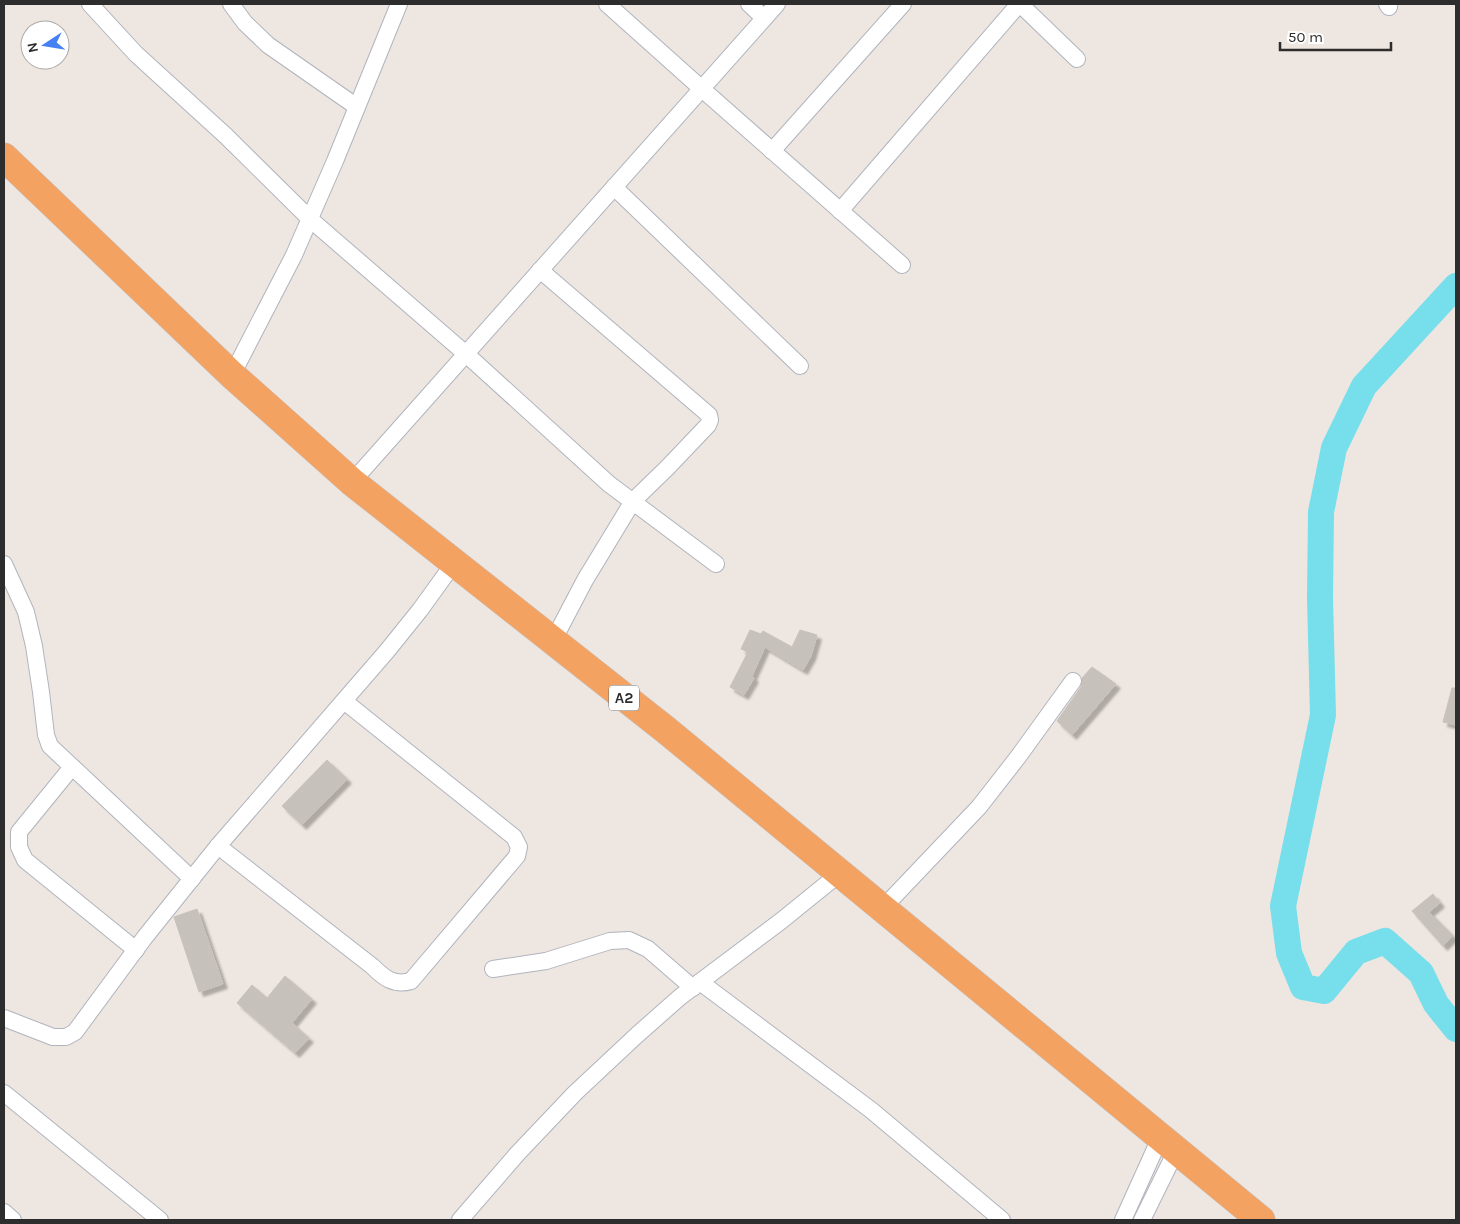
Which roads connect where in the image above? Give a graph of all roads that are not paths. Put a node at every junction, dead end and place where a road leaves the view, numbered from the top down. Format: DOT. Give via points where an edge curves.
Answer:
graph roads {
  1 [pos="90,4"];
  2 [pos="231,4"];
  3 [pos="399,4"];
  4 [pos="607,4"];
  5 [pos="749,4"];
  6 [pos="776,4"];
  7 [pos="903,4"];
  8 [pos="1019,4"];
  9 [pos="764,18"];
  10 [pos="1076,59"];
  11 [pos="702,89"];
  12 [pos="357,107"];
  13 [pos="772,151"];
  14 [pos="4,157"];
  15 [pos="614,187"];
  16 [pos="840,211"];
  17 [pos="310,219"];
  18 [pos="902,265"];
  19 [pos="540,270"];
  20 [pos="466,354"];
  21 [pos="800,366"];
  22 [pos="232,375"];
  23 [pos="352,482"];
  24 [pos="633,501"];
  25 [pos="454,563"];
  26 [pos="4,564"];
  27 [pos="716,564"];
  28 [pos="553,641"];
  29 [pos="1073,681"];
  30 [pos="344,701"];
  31 [pos="72,767"];
  32 [pos="218,846"];
  33 [pos="839,874"];
  34 [pos="192,879"];
  35 [pos="882,910"];
  36 [pos="136,950"];
  37 [pos="493,969"];
  38 [pos="696,985"];
  39 [pos="4,1018"];
  40 [pos="4,1093"];
  41 [pos="1168,1144"];
  42 [pos="4,1212"];
  43 [pos="13,1220"];
  44 [pos="160,1220"];
  45 [pos="460,1220"];
  46 [pos="1002,1220"];
  47 [pos="1123,1220"];
  48 [pos="1142,1220"];
  49 [pos="1261,1220"];
  1 -- 17 [label="street" via="136,54"];
  2 -- 12 [label="street" via="268,45"];
  3 -- 12 [label="street"];
  4 -- 11 [label="street"];
  5 -- 9 [label="street"];
  6 -- 9 [label="street"];
  7 -- 13 [label="street"];
  8 -- 10 [label="street"];
  8 -- 16 [label="street"];
  9 -- 11 [label="street"];
  11 -- 13 [label="street"];
  11 -- 15 [label="street"];
  12 -- 17 [label="street"];
  13 -- 16 [label="street"];
  14 -- 22 [label="highway, A2"];
  15 -- 19 [label="street"];
  15 -- 21 [label="street"];
  16 -- 18 [label="street"];
  17 -- 20 [label="street"];
  17 -- 22 [label="street"];
  19 -- 20 [label="street"];
  19 -- 24 [label="street" via="709,415 708,425"];
  20 -- 23 [label="street"];
  20 -- 24 [label="street" via="609,484"];
  22 -- 23 [label="highway, A2"];
  23 -- 25 [label="highway, A2"];
  24 -- 27 [label="street"];
  24 -- 28 [label="street"];
  25 -- 28 [label="highway, A2"];
  25 -- 30 [label="street" via="420,610"];
  26 -- 31 [label="street" via="26,612 46,735 50,746"];
  28 -- 33 [label="highway, A2"];
  29 -- 35 [label="street" via="979,807"];
  30 -- 32 [label="street"];
  30 -- 32 [label="street" via="514,837 520,847 517,856 411,981 402,983 382,976"];
  31 -- 34 [label="street"];
  31 -- 36 [label="street" via="19,832 19,847 25,860"];
  32 -- 34 [label="street"];
  33 -- 35 [label="highway, A2"];
  33 -- 38 [label="street"];
  34 -- 36 [label="street"];
  35 -- 41 [label="highway, A2"];
  36 -- 39 [label="street" via="75,1032 66,1037 53,1037"];
  37 -- 38 [label="street" via="546,961 610,941 629,940 648,949"];
  38 -- 45 [label="street" via="575,1093"];
  38 -- 46 [label="street" via="871,1110"];
  40 -- 44 [label="street"];
  41 -- 47 [label="street"];
  41 -- 48 [label="street"];
  41 -- 49 [label="highway, A2"];
  42 -- 43 [label="street"];
}
